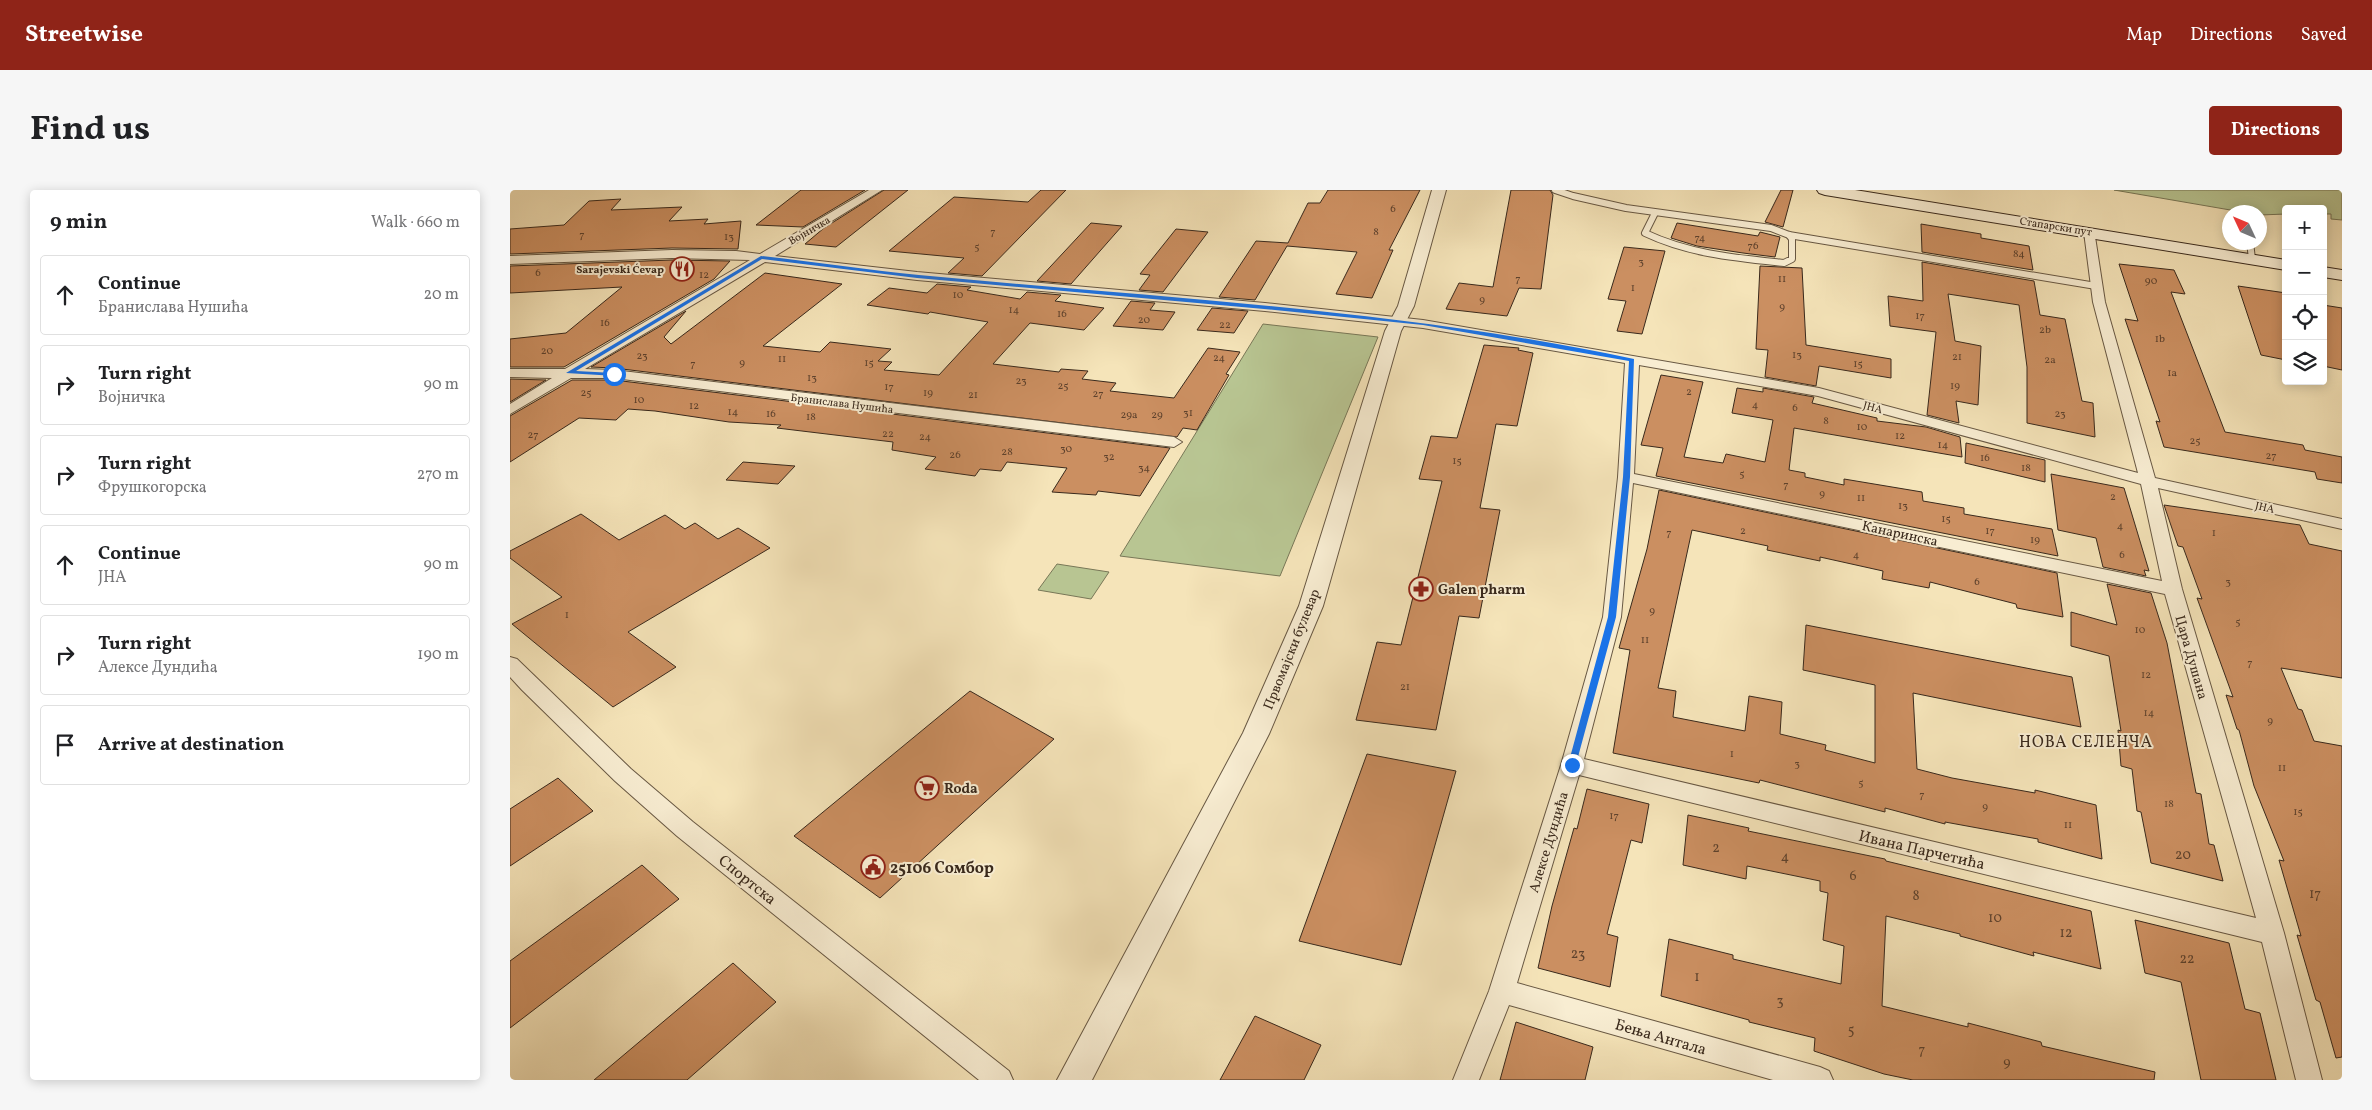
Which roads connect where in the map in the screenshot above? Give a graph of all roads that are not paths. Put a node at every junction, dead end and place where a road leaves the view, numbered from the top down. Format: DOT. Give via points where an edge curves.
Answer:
graph roads {
  1 [pos="878,190"];
  2 [pos="1439,190"];
  3 [pos="1555,190"];
  4 [pos="1836,191"];
  5 [pos="1655,213"];
  6 [pos="2090,232"];
  7 [pos="1789,236"];
  8 [pos="2251,251"];
  9 [pos="761,257"];
  10 [pos="510,260"];
  11 [pos="2282,263"];
  12 [pos="2327,273"];
  13 [pos="2342,275"];
  14 [pos="2096,286"];
  15 [pos="1398,321"];
  16 [pos="1632,360"];
  17 [pos="510,373"];
  18 [pos="569,373"];
  19 [pos="510,410"];
  20 [pos="1174,442"];
  21 [pos="1626,477"];
  22 [pos="2148,481"];
  23 [pos="2342,524"];
  24 [pos="2173,589"];
  25 [pos="510,664"];
  26 [pos="1572,765"];
  27 [pos="2272,933"];
  28 [pos="1502,991"];
  29 [pos="1000,1080"];
  30 [pos="1074,1080"];
  31 [pos="1466,1080"];
  32 [pos="1820,1080"];
  33 [pos="2309,1080"];
  1 -- 9 [label="street, Војничка"];
  2 -- 15 [label="street, Првомајски булевар" via="1406,306"];
  3 -- 5 [label="lane" via="1564,195"];
  4 -- 6 [label="main road, Стапарски пут"];
  5 -- 7 [label="lane" via="1771,228"];
  5 -- 7 [label="lane" via="1645,233 1690,252 1784,263 1792,258 1792,239"];
  6 -- 8 [label="main road, Стапарски пут"];
  6 -- 14 [label="street, Цара Душана"];
  7 -- 14 [label="lane"];
  8 -- 11 [label="main road, Стапарски пут"];
  9 -- 10 [label="street, ЈНА" via="709,254"];
  9 -- 15 [label="street, ЈНА" via="917,276"];
  9 -- 18 [label="street, Војничка"];
  12 -- 13 [label="main road"];
  14 -- 22 [label="street, Цара Душана"];
  15 -- 16 [label="street, ЈНА"];
  15 -- 30 [label="street, Првомајски булевар" via="1307,615 1256,734"];
  16 -- 21 [label="street, Алексе Дундића"];
  16 -- 22 [label="street, ЈНА" via="1819,392"];
  17 -- 18 [label="street, Бранислава Нушића"];
  18 -- 19 [label="street, Војничка"];
  18 -- 20 [label="street, Бранислава Нушића" via="614,374"];
  21 -- 24 [label="street, Канаринска"];
  21 -- 26 [label="street, Алексе Дундића" via="1612,617"];
  22 -- 23 [label="street, ЈНА"];
  22 -- 24 [label="street, Цара Душана"];
  24 -- 27 [label="street, Цара Душана"];
  25 -- 29 [label="street, Спортска" via="529,686 685,829"];
  26 -- 27 [label="street, Ивана Парчетића"];
  26 -- 28 [label="street, Алексе Дундића"];
  27 -- 33 [label="street, Цара Душана"];
  28 -- 31 [label="street, Алексе Дундића"];
  28 -- 32 [label="street, Бења Антала"];
}
